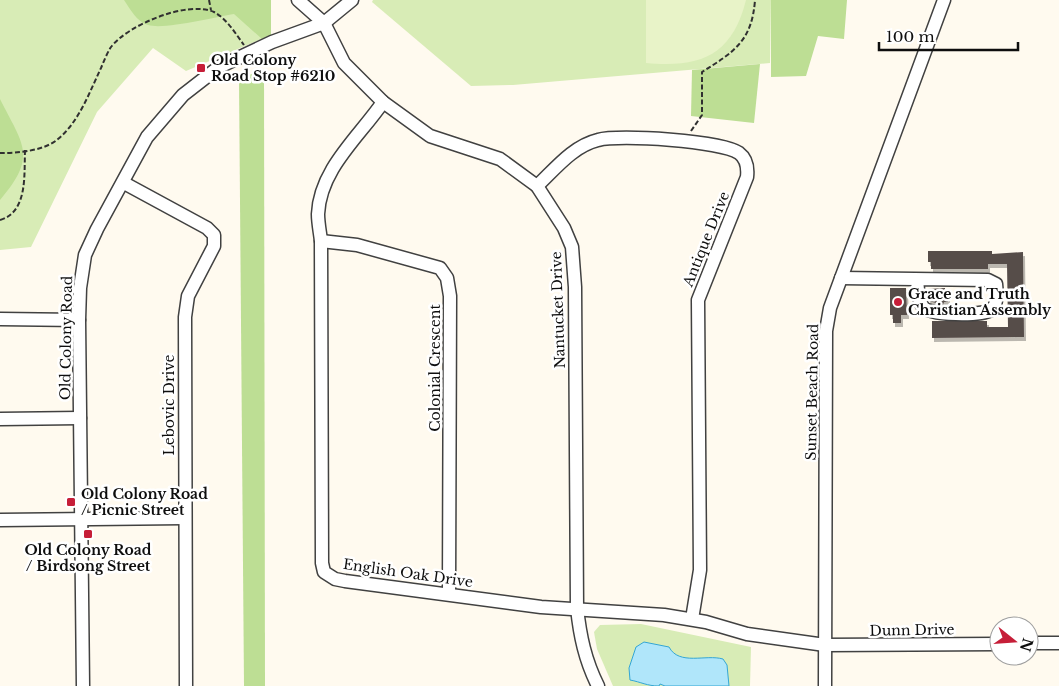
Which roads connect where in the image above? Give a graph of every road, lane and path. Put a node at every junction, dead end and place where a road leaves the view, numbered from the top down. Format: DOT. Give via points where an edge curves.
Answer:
graph roads {
  1 [pos="209,0"];
  2 [pos="298,0"];
  3 [pos="352,0"];
  4 [pos="755,0"];
  5 [pos="944,0"];
  6 [pos="212,11"];
  7 [pos="324,23"];
  8 [pos="250,53"];
  9 [pos="383,102"];
  10 [pos="683,141"];
  11 [pos="25,150"];
  12 [pos="0,153"];
  13 [pos="124,183"];
  14 [pos="537,186"];
  15 [pos="0,220"];
  16 [pos="321,241"];
  17 [pos="842,278"];
  18 [pos="917,280"];
  19 [pos="0,319"];
  20 [pos="78,320"];
  21 [pos="80,418"];
  22 [pos="0,419"];
  23 [pos="81,518"];
  24 [pos="184,518"];
  25 [pos="0,520"];
  26 [pos="449,593"];
  27 [pos="576,608"];
  28 [pos="692,619"];
  29 [pos="1059,643"];
  30 [pos="989,644"];
  31 [pos="1039,644"];
  32 [pos="825,645"];
  33 [pos="83,686"];
  34 [pos="186,686"];
  35 [pos="598,686"];
  36 [pos="825,686"];
  1 -- 6 [label="path"];
  2 -- 7 [label="street"];
  3 -- 7 [label="street, Old Colony Road"];
  4 -- 10 [label="path" via="754,15 742,44 702,72 702,115"];
  5 -- 17 [label="street, Sunset Beach Road"];
  6 -- 8 [label="path" via="224,18"];
  6 -- 11 [label="path" via="181,9 156,18 123,37 111,48 84,103 64,133 47,146"];
  7 -- 8 [label="street, Old Colony Road"];
  7 -- 9 [label="street, Nantucket Drive" via="344,63"];
  8 -- 13 [label="street, Old Colony Road" via="219,67 183,95 147,138"];
  9 -- 14 [label="street, Nantucket Drive" via="430,136 500,159"];
  9 -- 16 [label="street, English Oak Drive" via="332,168 322,190 318,215"];
  10 -- 14 [label="street, Antique Drive" via="622,136 597,140 580,147"];
  10 -- 28 [label="street, Antique Drive" via="738,152 748,170 698,300 700,570"];
  11 -- 12 [label="path"];
  11 -- 15 [label="path" via="19,207 10,217"];
  13 -- 20 [label="street, Old Colony Road" via="85,255"];
  13 -- 24 [label="street, Lebovic Drive" via="207,228 214,235 214,246 188,296 185,317"];
  14 -- 27 [label="street, Nantucket Drive" via="564,228 572,247 575,267"];
  16 -- 26 [label="street, Colonial Crescent" via="357,245 440,268 447,278 450,296"];
  16 -- 26 [label="street, English Oak Drive" via="324,572 345,581"];
  17 -- 18 [label="street"];
  17 -- 32 [label="street, Sunset Beach Road" via="830,308 825,339"];
  18 -- 18 [label="street" via="924,308 931,313 984,313 992,310 995,303 996,284 988,280"];
  19 -- 20 [label="street"];
  20 -- 21 [label="street, Old Colony Road"];
  21 -- 22 [label="street"];
  21 -- 23 [label="street, Old Colony Road"];
  23 -- 24 [label="street"];
  23 -- 25 [label="street"];
  23 -- 33 [label="street, Old Colony Road"];
  24 -- 34 [label="street, Lebovic Drive"];
  26 -- 27 [label="street, English Oak Drive" via="541,607"];
  27 -- 28 [label="street, English Oak Drive"];
  27 -- 35 [label="street, Nantucket Drive" via="587,664"];
  28 -- 32 [label="street, English Oak Drive" via="747,634"];
  29 -- 31 [label="street"];
  30 -- 32 [label="street, Dunn Drive"];
  32 -- 36 [label="street, Sunset Beach Road"];
}
